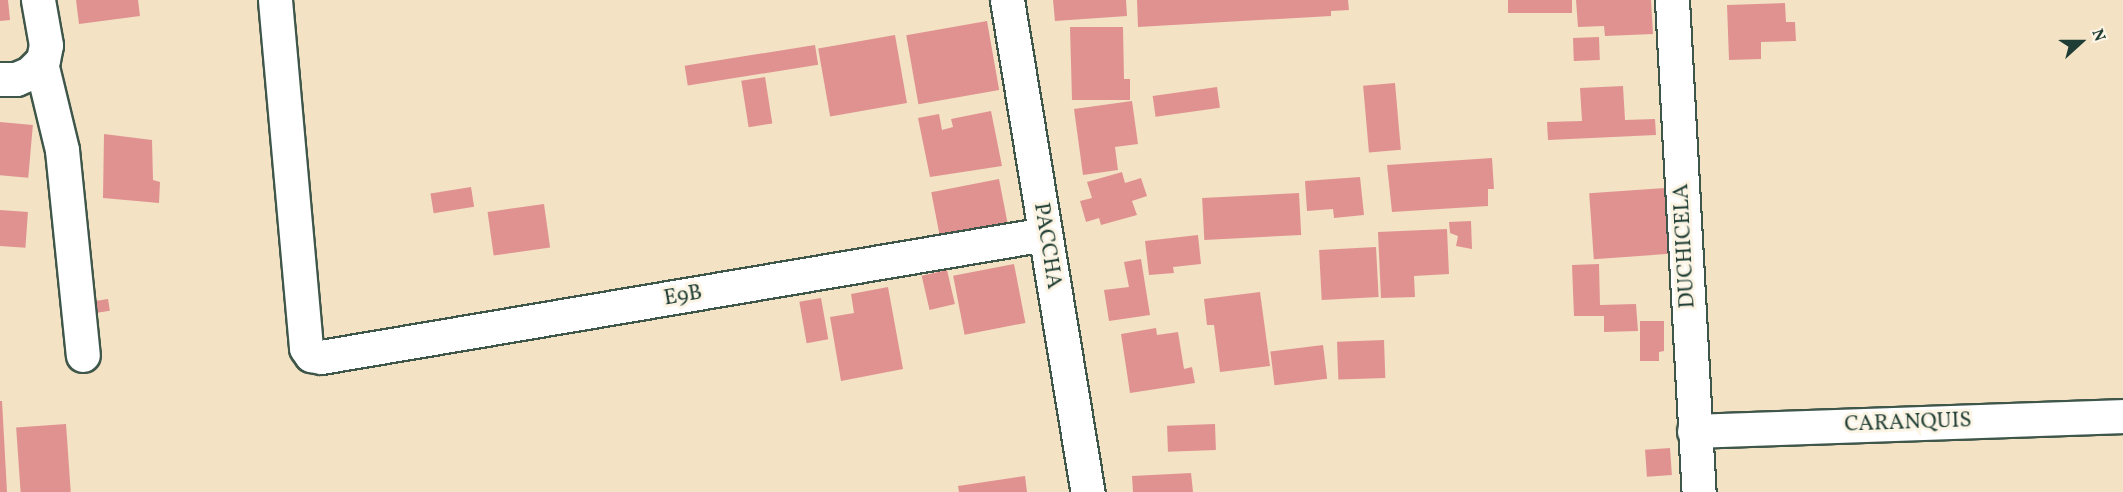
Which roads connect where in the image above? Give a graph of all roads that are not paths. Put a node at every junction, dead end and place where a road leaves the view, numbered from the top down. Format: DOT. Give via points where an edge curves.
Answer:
graph roads {
  1 [pos="38,0"];
  2 [pos="275,0"];
  3 [pos="1007,0"];
  4 [pos="1672,0"];
  5 [pos="41,63"];
  6 [pos="0,79"];
  7 [pos="1045,234"];
  8 [pos="83,355"];
  9 [pos="2123,416"];
  10 [pos="1694,430"];
  11 [pos="1088,492"];
  12 [pos="1699,492"];
  1 -- 5 [label="street" via="46,45"];
  2 -- 7 [label="street, E9B" via="306,348 311,355 321,357"];
  3 -- 7 [label="street, PACCHA"];
  4 -- 10 [label="street, DUCHICELA"];
  5 -- 6 [label="street" via="16,79"];
  5 -- 8 [label="street" via="62,150"];
  7 -- 11 [label="street, PACCHA"];
  9 -- 10 [label="street, CARANQUIS"];
  10 -- 12 [label="street, DUCHICELA"];
}
